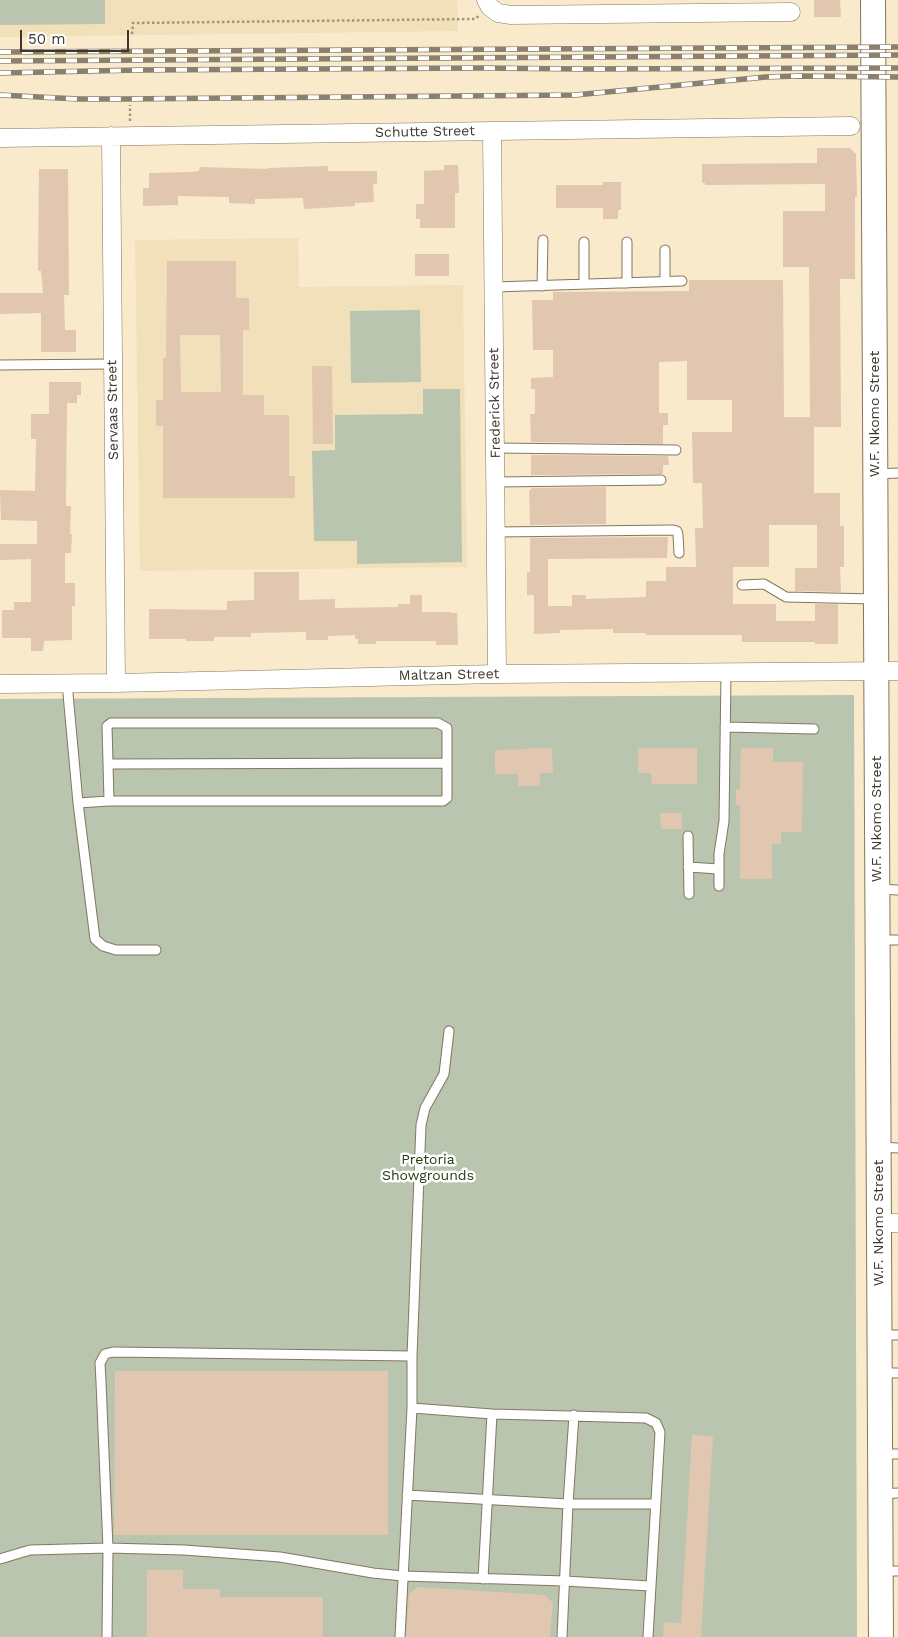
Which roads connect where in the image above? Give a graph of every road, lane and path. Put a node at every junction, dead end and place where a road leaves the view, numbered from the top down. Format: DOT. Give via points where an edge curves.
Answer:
graph roads {
  1 [pos="873,0"];
  2 [pos="488,4"];
  3 [pos="792,12"];
  4 [pos="132,34"];
  5 [pos="851,126"];
  6 [pos="492,131"];
  7 [pos="111,136"];
  8 [pos="0,138"];
  9 [pos="543,240"];
  10 [pos="584,242"];
  11 [pos="627,242"];
  12 [pos="665,250"];
  13 [pos="666,281"];
  14 [pos="682,281"];
  15 [pos="626,283"];
  16 [pos="584,284"];
  17 [pos="542,286"];
  18 [pos="494,287"];
  19 [pos="113,364"];
  20 [pos="0,365"];
  21 [pos="495,448"];
  22 [pos="676,450"];
  23 [pos="886,473"];
  24 [pos="660,480"];
  25 [pos="496,482"];
  26 [pos="496,532"];
  27 [pos="679,552"];
  28 [pos="742,585"];
  29 [pos="876,599"];
  30 [pos="887,671"];
  31 [pos="726,672"];
  32 [pos="497,674"];
  33 [pos="67,683"];
  34 [pos="116,683"];
  35 [pos="0,684"];
  36 [pos="725,727"];
  37 [pos="814,729"];
  38 [pos="447,763"];
  39 [pos="108,764"];
  40 [pos="109,801"];
  41 [pos="78,803"];
  42 [pos="688,836"];
  43 [pos="688,867"];
  44 [pos="719,869"];
  45 [pos="719,886"];
  46 [pos="888,890"];
  47 [pos="689,894"];
  48 [pos="888,940"];
  49 [pos="156,950"];
  50 [pos="449,1031"];
  51 [pos="888,1147"];
  52 [pos="889,1223"];
  53 [pos="889,1335"];
  54 [pos="412,1356"];
  55 [pos="889,1373"];
  56 [pos="412,1408"];
  57 [pos="492,1414"];
  58 [pos="574,1415"];
  59 [pos="889,1454"];
  60 [pos="889,1493"];
  61 [pos="407,1495"];
  62 [pos="487,1499"];
  63 [pos="568,1504"];
  64 [pos="656,1504"];
  65 [pos="108,1548"];
  66 [pos="0,1559"];
  67 [pos="889,1571"];
  68 [pos="403,1576"];
  69 [pos="482,1579"];
  70 [pos="565,1581"];
  71 [pos="650,1586"];
  72 [pos="107,1637"];
  73 [pos="400,1637"];
  74 [pos="562,1637"];
  75 [pos="648,1637"];
  76 [pos="881,1637"];
  1 -- 23 [label="main road, W.F. Nkomo Street"];
  2 -- 3 [label="street" via="498,13 511,15"];
  2 -- 4 [label="path" via="475,19 132,23"];
  5 -- 6 [label="street, Schutte Street"];
  6 -- 7 [label="street, Schutte Street"];
  6 -- 18 [label="street, Frederick Street"];
  7 -- 8 [label="street, Schutte Street"];
  7 -- 19 [label="street, Servaas Street"];
  9 -- 17 [label="lane"];
  10 -- 16 [label="lane"];
  11 -- 15 [label="lane"];
  12 -- 13 [label="lane"];
  13 -- 14 [label="lane"];
  13 -- 15 [label="lane"];
  15 -- 16 [label="lane"];
  16 -- 17 [label="lane"];
  17 -- 18 [label="lane"];
  18 -- 21 [label="street, Frederick Street"];
  19 -- 20 [label="lane"];
  19 -- 34 [label="street, Servaas Street"];
  21 -- 22 [label="lane"];
  21 -- 25 [label="street, Frederick Street"];
  23 -- 29 [label="main road, W.F. Nkomo Street"];
  24 -- 25 [label="lane"];
  25 -- 26 [label="street, Frederick Street"];
  26 -- 27 [label="lane" via="673,530 677,531"];
  26 -- 32 [label="street, Frederick Street"];
  28 -- 29 [label="lane" via="764,584 786,597"];
  29 -- 30 [label="main road, W.F. Nkomo Street"];
  30 -- 31 [label="street, Maltzan Street"];
  30 -- 46 [label="main road, W.F. Nkomo Street"];
  31 -- 32 [label="street, Maltzan Street"];
  31 -- 36 [label="lane"];
  32 -- 34 [label="street, Maltzan Street"];
  33 -- 34 [label="street, Maltzan Street"];
  33 -- 35 [label="street, Maltzan Street"];
  33 -- 41 [label="lane"];
  36 -- 37 [label="lane"];
  36 -- 44 [label="lane" via="724,821"];
  38 -- 39 [label="lane"];
  38 -- 39 [label="lane" via="447,728 438,723 120,722 106,726"];
  38 -- 40 [label="lane" via="447,798 443,801"];
  39 -- 40 [label="lane"];
  40 -- 41 [label="lane"];
  41 -- 49 [label="lane" via="95,939 116,950"];
  42 -- 43 [label="lane"];
  43 -- 44 [label="lane"];
  43 -- 47 [label="lane"];
  44 -- 45 [label="lane"];
  46 -- 48 [label="main road, W.F. Nkomo Street"];
  48 -- 51 [label="main road, W.F. Nkomo Street"];
  50 -- 54 [label="lane" via="444,1074 425,1108 421,1126"];
  51 -- 52 [label="main road, W.F. Nkomo Street"];
  52 -- 53 [label="main road, W.F. Nkomo Street"];
  53 -- 55 [label="main road, W.F. Nkomo Street"];
  54 -- 56 [label="lane"];
  54 -- 65 [label="lane" via="105,1354 100,1363 100,1382"];
  55 -- 59 [label="main road, W.F. Nkomo Street"];
  56 -- 57 [label="lane"];
  56 -- 61 [label="lane"];
  57 -- 58 [label="lane"];
  57 -- 62 [label="lane"];
  58 -- 63 [label="lane"];
  58 -- 64 [label="lane" via="646,1418 656,1424 660,1432"];
  59 -- 60 [label="main road, W.F. Nkomo Street"];
  60 -- 67 [label="main road, W.F. Nkomo Street"];
  61 -- 62 [label="lane"];
  61 -- 68 [label="lane"];
  62 -- 63 [label="lane"];
  62 -- 69 [label="lane"];
  63 -- 64 [label="lane"];
  63 -- 70 [label="lane"];
  64 -- 71 [label="lane"];
  65 -- 66 [label="lane" via="30,1550"];
  65 -- 68 [label="lane" via="280,1557"];
  65 -- 72 [label="lane"];
  67 -- 76 [label="main road, W.F. Nkomo Street"];
  68 -- 69 [label="lane"];
  68 -- 73 [label="lane"];
  69 -- 70 [label="lane"];
  70 -- 71 [label="lane"];
  70 -- 74 [label="lane"];
  71 -- 75 [label="lane"];
}
